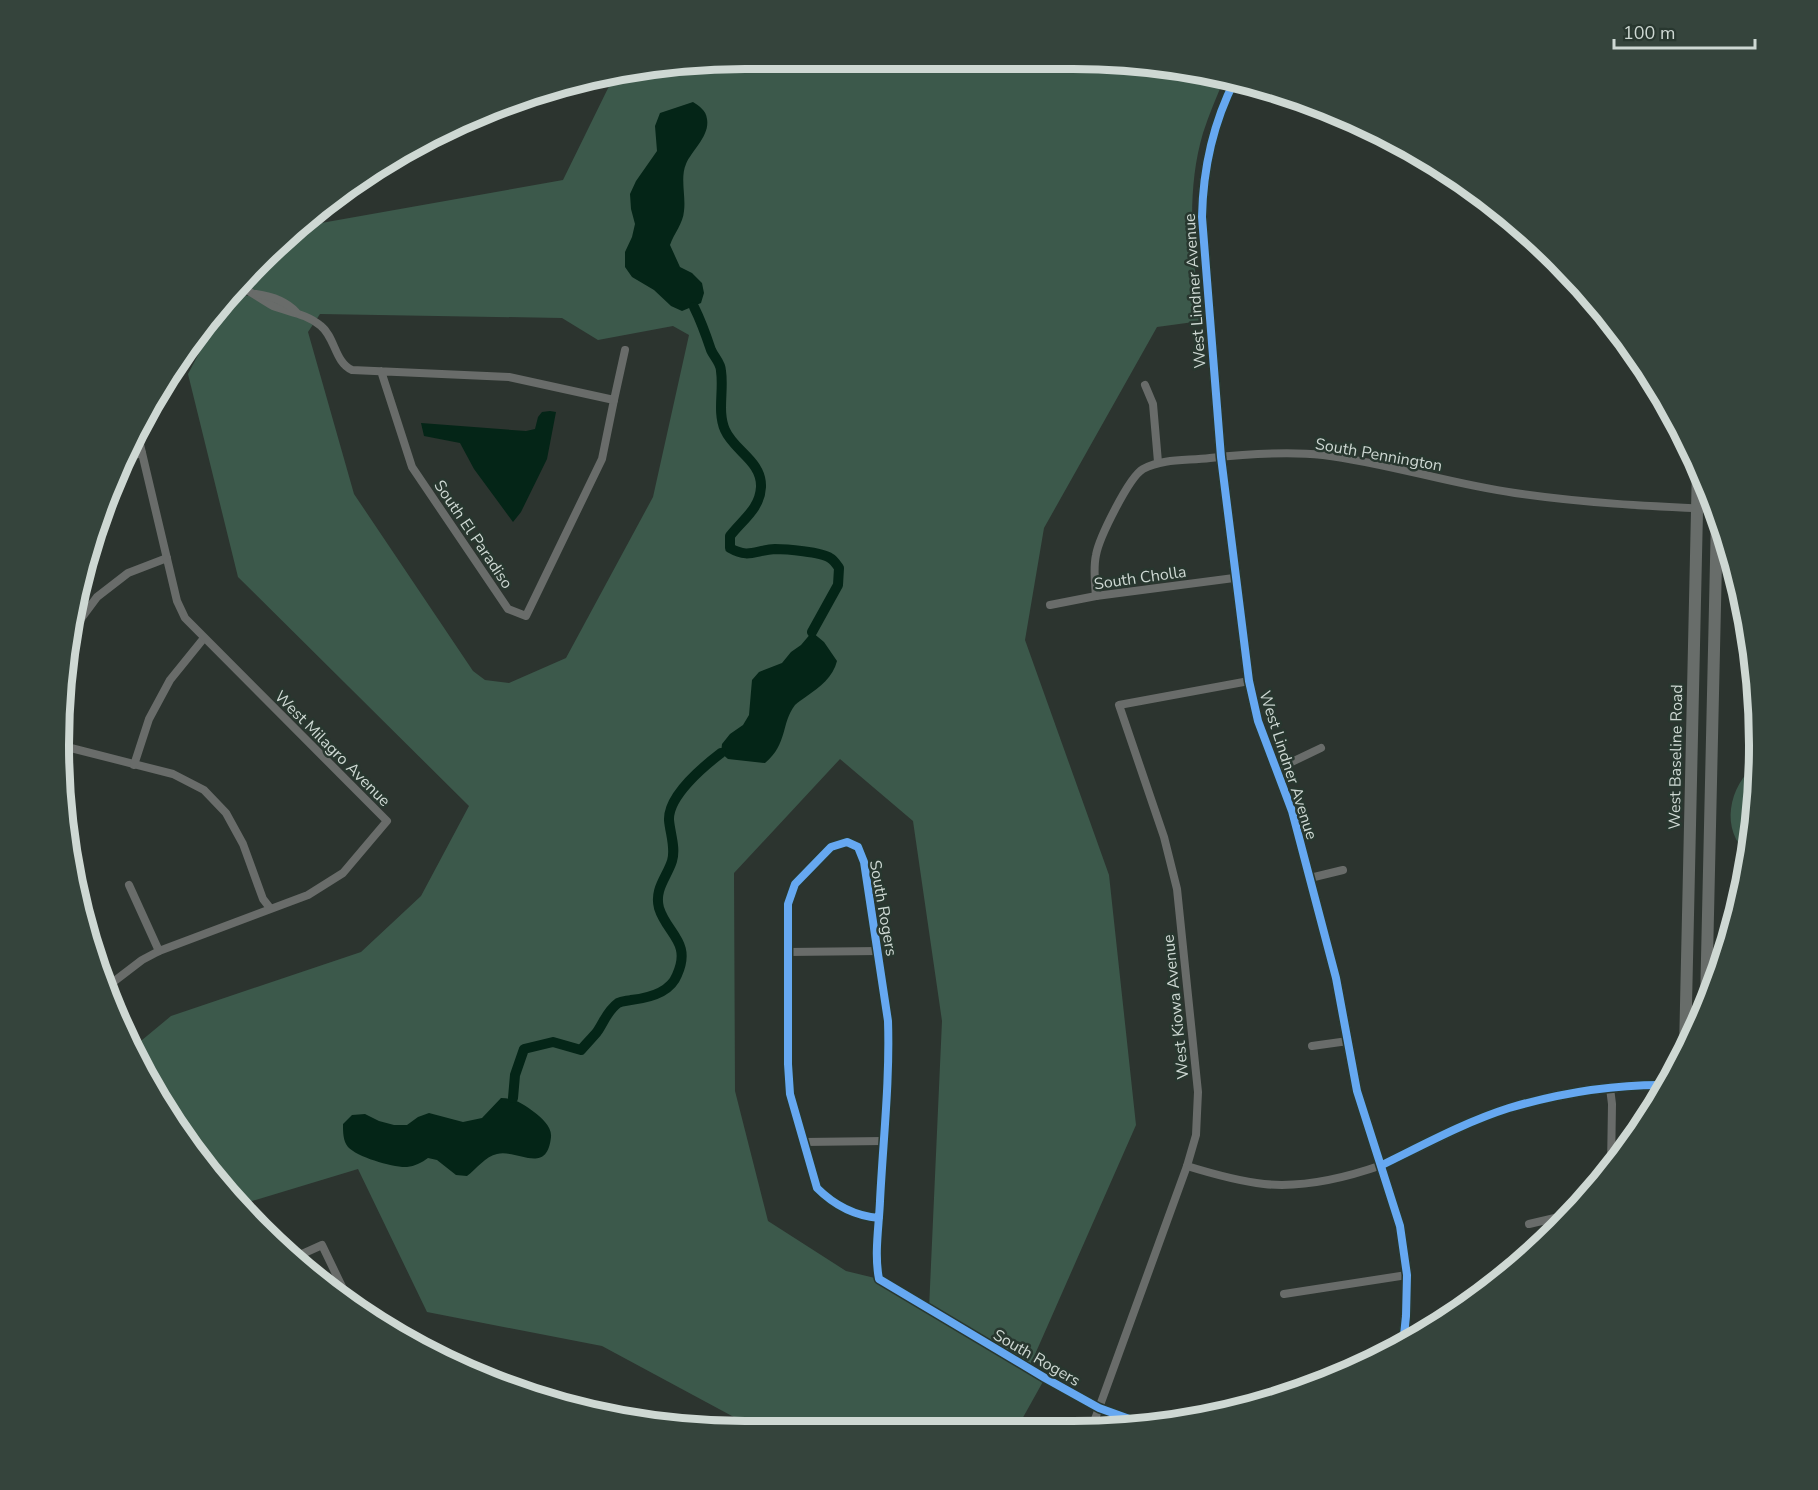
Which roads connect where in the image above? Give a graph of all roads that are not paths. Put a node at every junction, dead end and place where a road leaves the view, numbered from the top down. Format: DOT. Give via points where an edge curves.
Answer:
graph roads {
  1 [pos="1231,88"];
  2 [pos="246,289"];
  3 [pos="625,350"];
  4 [pos="381,371"];
  5 [pos="1145,385"];
  6 [pos="614,400"];
  7 [pos="140,444"];
  8 [pos="142,453"];
  9 [pos="135,455"];
  10 [pos="1221,457"];
  11 [pos="1158,462"];
  12 [pos="1698,485"];
  13 [pos="1697,508"];
  14 [pos="1706,509"];
  15 [pos="1717,539"];
  16 [pos="167,558"];
  17 [pos="1234,578"];
  18 [pos="1096,596"];
  19 [pos="1050,605"];
  20 [pos="81,618"];
  21 [pos="204,638"];
  22 [pos="1249,681"];
  23 [pos="69,748"];
  24 [pos="1321,748"];
  25 [pos="134,765"];
  26 [pos="1277,769"];
  27 [pos="1343,870"];
  28 [pos="1310,878"];
  29 [pos="129,885"];
  30 [pos="270,908"];
  31 [pos="159,951"];
  32 [pos="878,951"];
  33 [pos="788,952"];
  34 [pos="1707,980"];
  35 [pos="112,983"];
  36 [pos="1685,1030"];
  37 [pos="1348,1041"];
  38 [pos="1312,1046"];
  39 [pos="1656,1086"];
  40 [pos="1611,1088"];
  41 [pos="883,1141"];
  42 [pos="804,1142"];
  43 [pos="1611,1154"];
  44 [pos="1382,1165"];
  45 [pos="1187,1166"];
  46 [pos="879,1218"];
  47 [pos="1556,1218"];
  48 [pos="1529,1224"];
  49 [pos="301,1255"];
  50 [pos="1407,1275"];
  51 [pos="343,1288"];
  52 [pos="1284,1294"];
  53 [pos="1404,1334"];
  54 [pos="1099,1408"];
  55 [pos="1129,1419"];
  56 [pos="1094,1421"];
  1 -- 10 [label="street, West Lindner Avenue" via="1212,137 1202,196 1202,240"];
  2 -- 4 [label="street" via="268,295 320,326 348,368"];
  3 -- 6 [label="street, South El Paradiso"];
  4 -- 6 [label="street" via="509,377"];
  4 -- 6 [label="street, South El Paradiso" via="412,467 508,609 526,616 602,459"];
  5 -- 11 [label="street" via="1153,404"];
  7 -- 8 [label="street, West Milagro Avenue"];
  8 -- 9 [label="street"];
  8 -- 16 [label="street, West Milagro Avenue"];
  10 -- 11 [label="street, South Pennington"];
  10 -- 13 [label="street, South Pennington" via="1322,455 1511,493 1605,504"];
  10 -- 17 [label="street, West Lindner Avenue"];
  11 -- 18 [label="street, South Pennington" via="1140,470 1132,480 1101,538 1094,572"];
  12 -- 13 [label="main road, West Baseline Road"];
  13 -- 14 [label="street, South Pennington"];
  13 -- 36 [label="main road, West Baseline Road"];
  15 -- 34 [label="main road"];
  16 -- 20 [label="street" via="128,573 97,597"];
  16 -- 21 [label="street, West Milagro Avenue" via="177,601 185,618"];
  17 -- 18 [label="street, South Cholla"];
  17 -- 22 [label="street, West Lindner Avenue"];
  18 -- 19 [label="street, South Cholla"];
  21 -- 25 [label="street" via="170,680 149,719"];
  21 -- 30 [label="street, West Milagro Avenue" via="387,821 343,873 308,895"];
  22 -- 26 [label="street, West Lindner Avenue" via="1258,721"];
  22 -- 45 [label="street, West Kiowa Avenue" via="1119,705 1164,837 1177,889 1198,1092 1196,1135"];
  23 -- 25 [label="street"];
  24 -- 26 [label="street, West Lindner Avenue"];
  25 -- 30 [label="street" via="173,774 204,789 225,813 243,844"];
  26 -- 28 [label="street, West Lindner Avenue"];
  27 -- 28 [label="street"];
  28 -- 37 [label="street, West Lindner Avenue"];
  29 -- 31 [label="street"];
  30 -- 31 [label="street, West Milagro Avenue"];
  31 -- 35 [label="street, West Milagro Avenue"];
  32 -- 33 [label="street, South Rogers"];
  32 -- 33 [label="street, South Rogers" via="864,862 858,847 847,842 831,847 795,884 788,904"];
  32 -- 41 [label="street, South Rogers" via="888,1021"];
  33 -- 42 [label="street, South Rogers" via="790,1094"];
  37 -- 38 [label="street"];
  37 -- 44 [label="street, West Lindner Avenue" via="1357,1091"];
  39 -- 40 [label="street"];
  40 -- 43 [label="street"];
  40 -- 44 [label="street" via="1508,1109"];
  41 -- 42 [label="street"];
  41 -- 46 [label="street, South Rogers"];
  42 -- 46 [label="street, South Rogers" via="817,1188 862,1216"];
  44 -- 45 [label="street" via="1344,1177 1266,1185"];
  44 -- 50 [label="street, West Lindner Avenue" via="1400,1226"];
  45 -- 54 [label="street, West Kiowa Avenue"];
  46 -- 54 [label="street, South Rogers" via="879,1279"];
  47 -- 48 [label="street"];
  49 -- 51 [label="street" via="322,1245"];
  50 -- 52 [label="street"];
  50 -- 53 [label="street, West Lindner Avenue"];
  54 -- 55 [label="street, South Rogers"];
  54 -- 56 [label="street, West Kiowa Avenue"];
}
